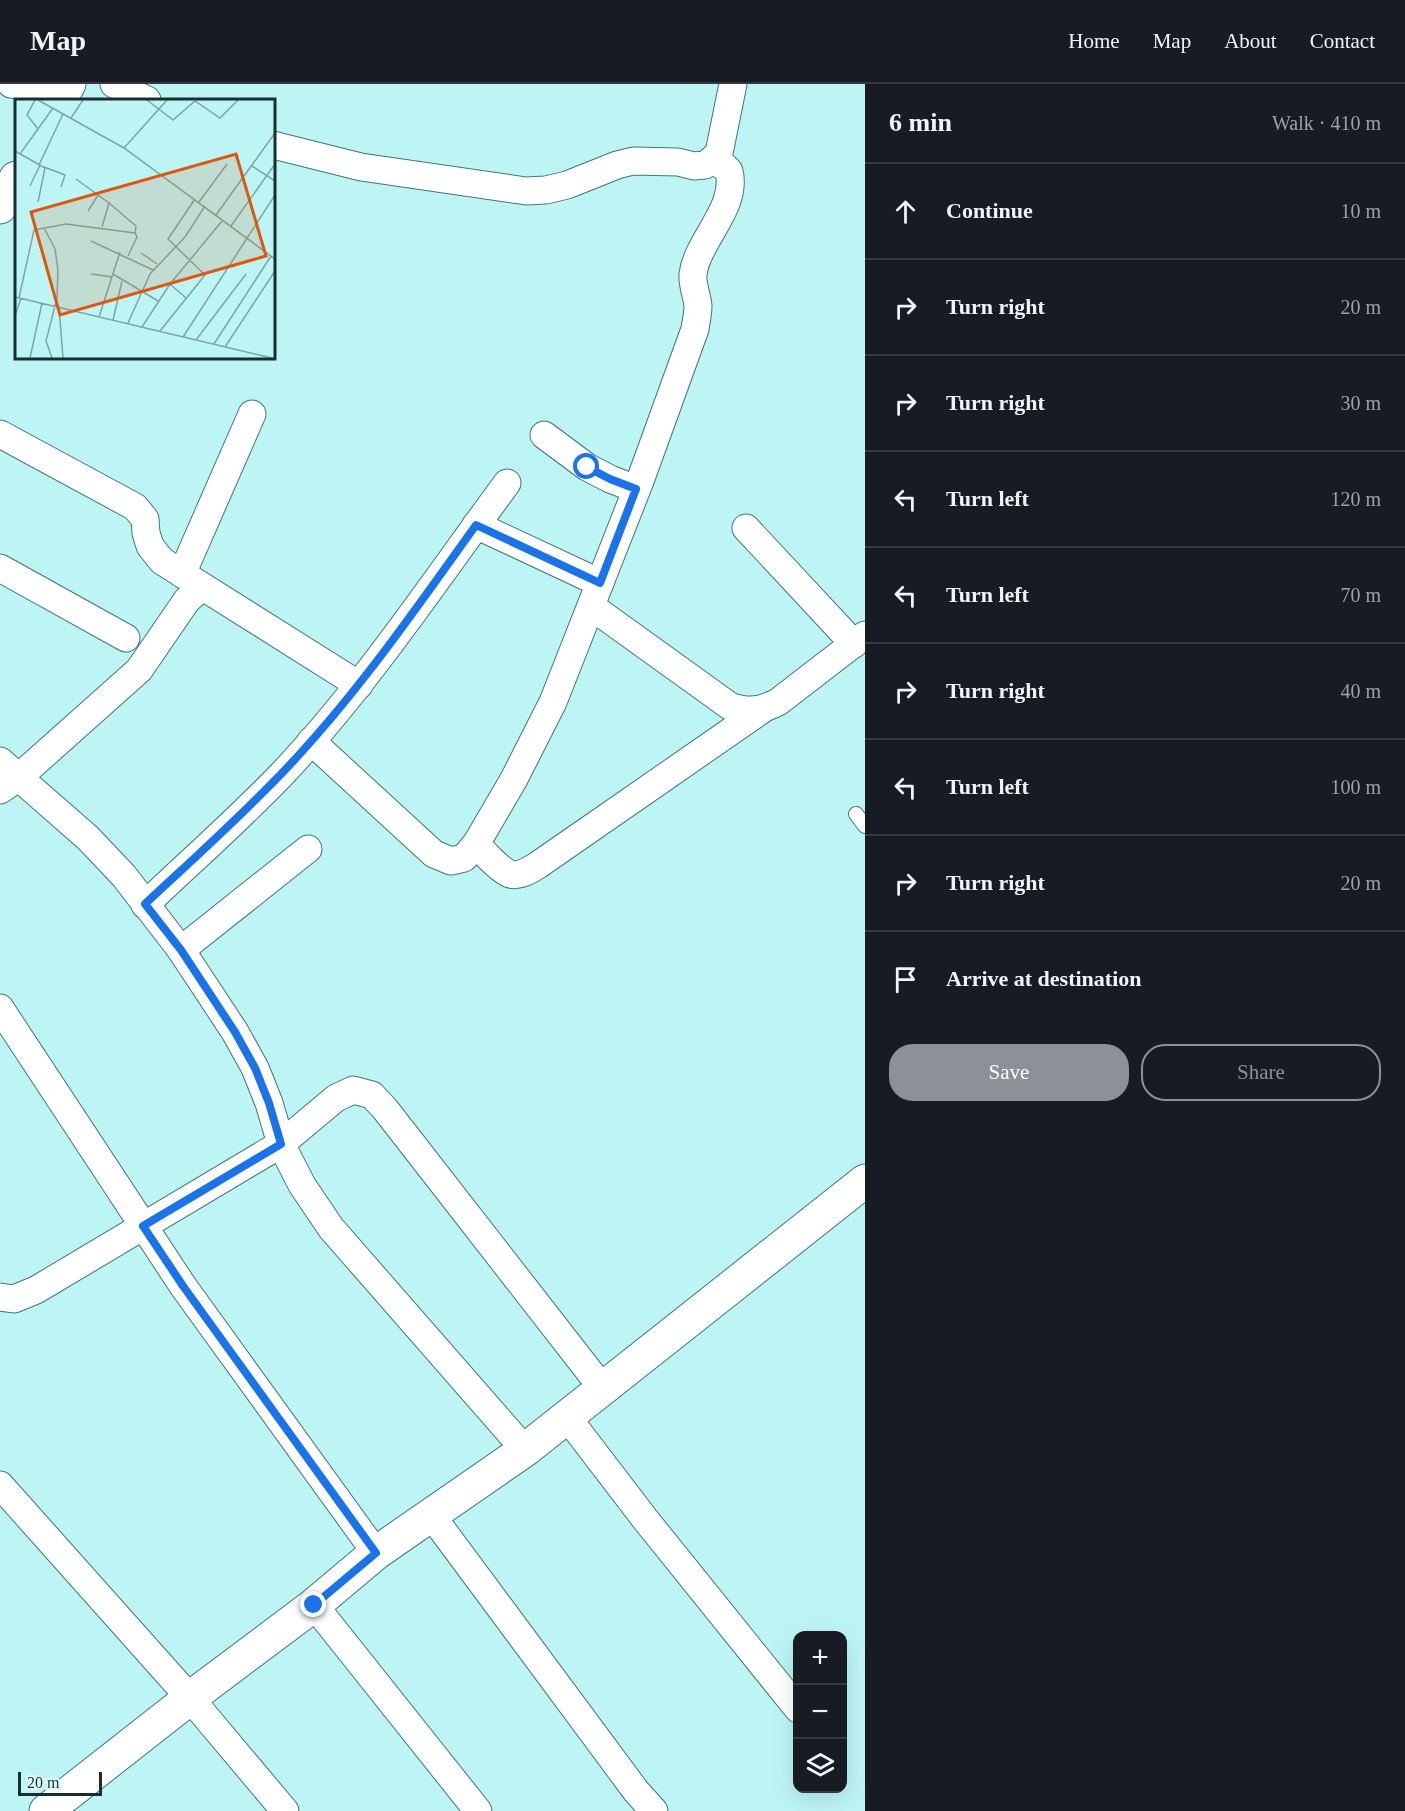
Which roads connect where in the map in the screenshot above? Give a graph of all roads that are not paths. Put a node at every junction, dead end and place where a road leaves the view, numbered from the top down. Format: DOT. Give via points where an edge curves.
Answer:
graph roads {
  1 [pos="11,84"];
  2 [pos="114,84"];
  3 [pos="733,84"];
  4 [pos="64,93"];
  5 [pos="145,99"];
  6 [pos="274,145"];
  7 [pos="712,160"];
  8 [pos="15,180"];
  9 [pos="0,207"];
  10 [pos="252,414"];
  11 [pos="0,434"];
  12 [pos="544,435"];
  13 [pos="507,483"];
  14 [pos="636,489"];
  15 [pos="476,525"];
  16 [pos="746,528"];
  17 [pos="0,568"];
  18 [pos="192,580"];
  19 [pos="596,595"];
  20 [pos="126,638"];
  21 [pos="859,640"];
  22 [pos="359,685"];
  23 [pos="763,710"];
  24 [pos="311,741"];
  25 [pos="6,776"];
  26 [pos="856,814"];
  27 [pos="865,826"];
  28 [pos="476,844"];
  29 [pos="308,849"];
  30 [pos="145,904"];
  31 [pos="181,950"];
  32 [pos="0,1008"];
  33 [pos="281,1144"];
  34 [pos="865,1181"];
  35 [pos="143,1226"];
  36 [pos="0,1297"];
  37 [pos="603,1389"];
  38 [pos="567,1417"];
  39 [pos="525,1450"];
  40 [pos="0,1485"];
  41 [pos="432,1516"];
  42 [pos="376,1553"];
  43 [pos="314,1605"];
  44 [pos="190,1698"];
  45 [pos="793,1703"];
  46 [pos="46,1811"];
  47 [pos="285,1811"];
  48 [pos="478,1811"];
  49 [pos="654,1811"];
  1 -- 4 [label="street"];
  2 -- 5 [label="street"];
  3 -- 7 [label="street" via="719,153"];
  6 -- 7 [label="street" via="361,167 526,191 567,185 633,161 694,166"];
  7 -- 14 [label="street" via="729,171 730,187 697,260 693,274 698,303 694,329"];
  8 -- 9 [label="street"];
  10 -- 18 [label="street"];
  11 -- 18 [label="street" via="135,507 145,519 150,546 162,561"];
  12 -- 14 [label="street" via="587,467"];
  13 -- 15 [label="street"];
  14 -- 19 [label="street"];
  15 -- 19 [label="street"];
  15 -- 22 [label="street"];
  16 -- 21 [label="street"];
  17 -- 20 [label="street"];
  18 -- 22 [label="street"];
  18 -- 25 [label="street" via="187,600 139,670"];
  19 -- 23 [label="street" via="731,706 746,711"];
  19 -- 28 [label="street" via="554,702"];
  21 -- 23 [label="street"];
  22 -- 24 [label="street"];
  23 -- 28 [label="street" via="522,874 510,874"];
  24 -- 28 [label="street" via="435,854 451,861 465,858"];
  24 -- 30 [label="street"];
  25 -- 30 [label="street" via="88,838"];
  26 -- 27 [label="lane"];
  29 -- 31 [label="street"];
  30 -- 31 [label="street"];
  31 -- 33 [label="street" via="255,1068"];
  32 -- 35 [label="street"];
  33 -- 35 [label="street"];
  33 -- 37 [label="street" via="336,1098 353,1090 372,1095"];
  33 -- 39 [label="street" via="331,1228"];
  34 -- 37 [label="street"];
  35 -- 36 [label="street" via="36,1290 14,1299"];
  35 -- 42 [label="street"];
  37 -- 38 [label="street"];
  38 -- 39 [label="street"];
  38 -- 45 [label="street"];
  39 -- 41 [label="street"];
  40 -- 44 [label="street"];
  41 -- 42 [label="street"];
  41 -- 49 [label="street"];
  42 -- 43 [label="street"];
  43 -- 44 [label="street"];
  43 -- 48 [label="street"];
  44 -- 46 [label="street"];
  44 -- 47 [label="street"];
}
